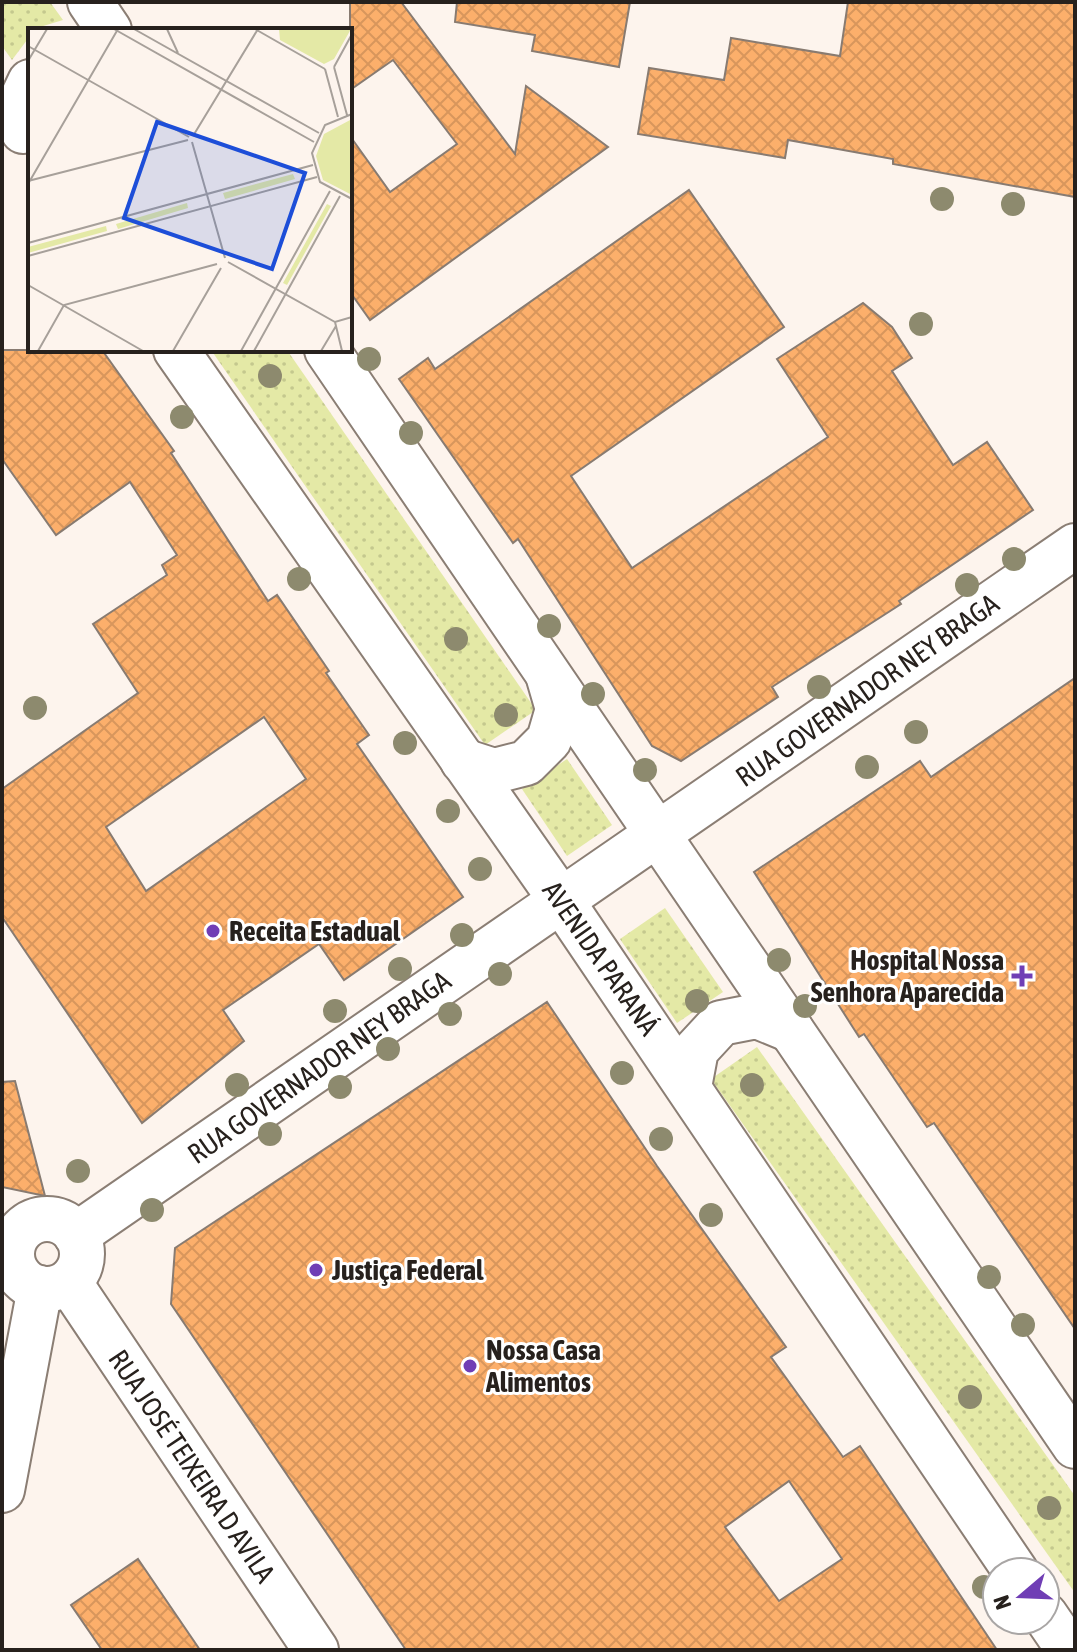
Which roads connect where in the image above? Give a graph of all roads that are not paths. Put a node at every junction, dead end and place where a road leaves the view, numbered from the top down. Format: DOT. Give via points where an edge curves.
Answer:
graph roads {
  1 [pos="90,2"];
  2 [pos="108,28"];
  3 [pos="28,86"];
  4 [pos="18,125"];
  5 [pos="177,352"];
  6 [pos="328,352"];
  7 [pos="1075,546"];
  8 [pos="549,678"];
  9 [pos="463,761"];
  10 [pos="659,834"];
  11 [pos="561,900"];
  12 [pos="791,1030"];
  13 [pos="689,1087"];
  14 [pos="76,1235"];
  15 [pos="7,1248"];
  16 [pos="54,1285"];
  17 [pos="1075,1446"];
  18 [pos="2,1490"];
  19 [pos="1005,1556"];
  20 [pos="316,1650"];
  1 -- 2 [label="street"];
  3 -- 4 [label="street"];
  5 -- 9 [label="street, AVENIDA PARANÁ"];
  6 -- 8 [label="street"];
  7 -- 10 [label="street, RUA GOVERNADOR NEY BRAGA"];
  8 -- 9 [label="street" via="558,709 549,740 526,763 494,771"];
  8 -- 10 [label="street"];
  9 -- 11 [label="street, AVENIDA PARANÁ"];
  10 -- 11 [label="street, RUA GOVERNADOR NEY BRAGA"];
  10 -- 12 [label="street"];
  11 -- 13 [label="street, AVENIDA PARANÁ"];
  11 -- 14 [label="street, RUA GOVERNADOR NEY BRAGA"];
  12 -- 13 [label="street" via="757,1016 721,1023 696,1050"];
  12 -- 17 [label="street"];
  13 -- 19 [label="street, AVENIDA PARANÁ"];
  14 -- 15 [label="street" via="64,1223 42,1219 23,1228"];
  14 -- 16 [label="street" via="81,1262"];
  15 -- 16 [label="street" via="24,1281"];
  16 -- 18 [label="street"];
  16 -- 20 [label="street, RUA JOSÉ TEIXEIRA D AVILA"];
}
